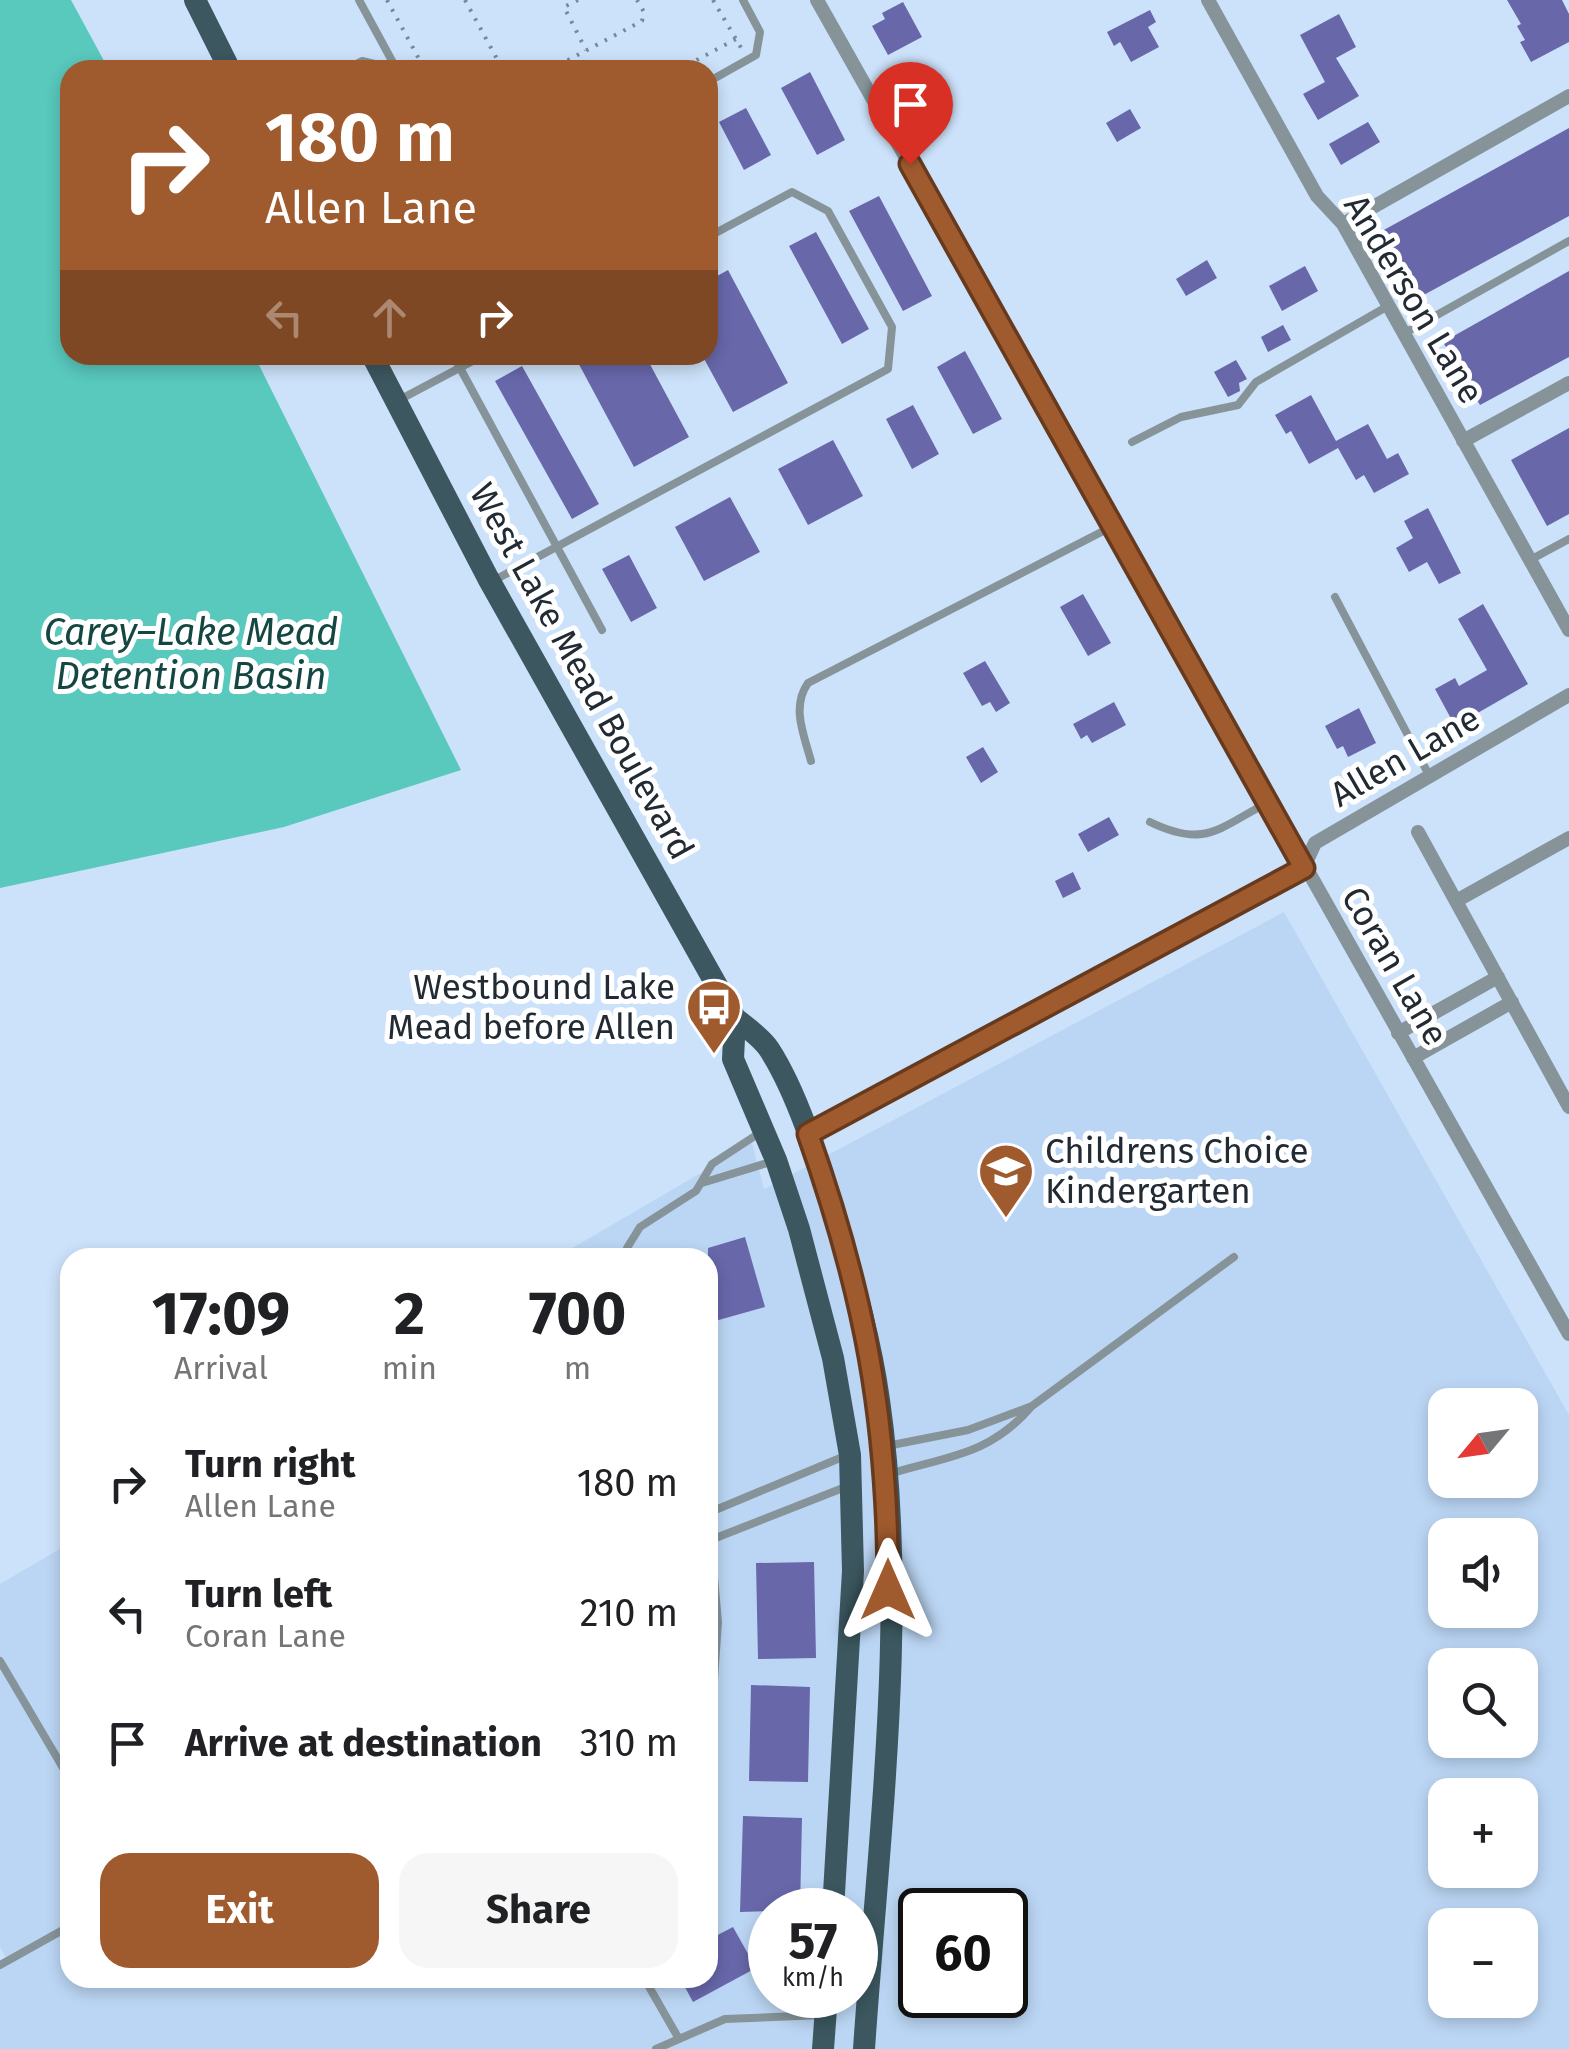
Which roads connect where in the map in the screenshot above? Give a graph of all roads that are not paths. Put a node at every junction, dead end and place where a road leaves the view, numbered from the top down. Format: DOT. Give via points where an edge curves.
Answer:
graph roads {
  1 [pos="195,0"];
  2 [pos="359,0"];
  3 [pos="743,0"];
  4 [pos="817,0"];
  5 [pos="1208,0"];
  6 [pos="225,60"];
  7 [pos="383,60"];
  8 [pos="718,76"];
  9 [pos="1569,96"];
  10 [pos="1343,224"];
  11 [pos="718,232"];
  12 [pos="1569,242"];
  13 [pos="1388,306"];
  14 [pos="1403,334"];
  15 [pos="377,365"];
  16 [pos="458,365"];
  17 [pos="466,365"];
  18 [pos="460,368"];
  19 [pos="1569,383"];
  20 [pos="395,402"];
  21 [pos="1463,441"];
  22 [pos="1132,442"];
  23 [pos="1114,526"];
  24 [pos="1569,538"];
  25 [pos="558,546"];
  26 [pos="1530,560"];
  27 [pos="490,582"];
  28 [pos="1335,597"];
  29 [pos="602,630"];
  30 [pos="1569,630"];
  31 [pos="1569,696"];
  32 [pos="811,761"];
  33 [pos="1430,778"];
  34 [pos="1269,802"];
  35 [pos="1150,822"];
  36 [pos="1418,832"];
  37 [pos="1569,838"];
  38 [pos="1304,868"];
  39 [pos="1456,901"];
  40 [pos="1498,976"];
  41 [pos="1512,1002"];
  42 [pos="735,1018"];
  43 [pos="1398,1033"];
  44 [pos="1412,1058"];
  45 [pos="1569,1070"];
  46 [pos="1554,1079"];
  47 [pos="1569,1107"];
  48 [pos="764,1129"];
  49 [pos="808,1134"];
  50 [pos="776,1160"];
  51 [pos="702,1182"];
  52 [pos="627,1248"];
  53 [pos="1234,1258"];
  54 [pos="1569,1334"];
  55 [pos="1032,1406"];
  56 [pos="884,1447"];
  57 [pos="850,1455"];
  58 [pos="886,1475"];
  59 [pos="852,1484"];
  60 [pos="718,1508"];
  61 [pos="718,1536"];
  62 [pos="0,1661"];
  63 [pos="60,1763"];
  64 [pos="834,1888"];
  65 [pos="875,1888"];
  66 [pos="60,1932"];
  67 [pos="0,1965"];
  68 [pos="650,1988"];
  69 [pos="748,2016"];
  70 [pos="825,2018"];
  71 [pos="866,2018"];
  72 [pos="678,2039"];
  73 [pos="656,2049"];
  74 [pos="824,2049"];
  75 [pos="864,2049"];
  1 -- 6 [label="main road"];
  2 -- 7 [label="lane"];
  3 -- 8 [label="lane" via="760,32 756,55"];
  4 -- 23 [label="street, Coran Lane"];
  5 -- 10 [label="street, Anderson Lane" via="1318,196"];
  9 -- 10 [label="street"];
  10 -- 13 [label="street, Anderson Lane"];
  11 -- 25 [label="lane" via="792,192 828,211 892,327 888,368"];
  12 -- 14 [label="lane"];
  13 -- 14 [label="street, Anderson Lane"];
  13 -- 22 [label="lane" via="1256,382 1238,405 1181,417"];
  14 -- 21 [label="street, Anderson Lane"];
  15 -- 20 [label="main road, West Lake Mead Boulevard"];
  16 -- 18 [label="lane"];
  17 -- 18 [label="lane"];
  18 -- 20 [label="lane"];
  18 -- 25 [label="lane"];
  19 -- 21 [label="street"];
  20 -- 27 [label="main road, West Lake Mead Boulevard"];
  21 -- 26 [label="street, Anderson Lane"];
  23 -- 32 [label="lane" via="808,683 798,711"];
  23 -- 34 [label="street, Coran Lane"];
  24 -- 26 [label="lane"];
  25 -- 27 [label="lane"];
  25 -- 29 [label="lane"];
  26 -- 30 [label="street, Anderson Lane"];
  27 -- 42 [label="main road, West Lake Mead Boulevard"];
  28 -- 33 [label="lane"];
  31 -- 33 [label="street, Allen Lane"];
  33 -- 38 [label="street, Allen Lane" via="1315,844"];
  34 -- 35 [label="lane" via="1204,836 1182,837"];
  34 -- 38 [label="street, Coran Lane"];
  36 -- 39 [label="street"];
  37 -- 39 [label="street"];
  38 -- 43 [label="street, Coran Lane"];
  38 -- 49 [label="street, Allen Lane"];
  39 -- 40 [label="street"];
  40 -- 41 [label="street"];
  40 -- 43 [label="street"];
  41 -- 44 [label="street"];
  41 -- 46 [label="street"];
  42 -- 48 [label="main road, West Lake Mead Boulevard" via="733,1058"];
  42 -- 49 [label="main road, West Lake Mead Boulevard" via="768,1047"];
  43 -- 44 [label="street, Coran Lane"];
  44 -- 54 [label="street, Coran Lane"];
  45 -- 46 [label="street"];
  46 -- 47 [label="street"];
  48 -- 50 [label="main road, West Lake Mead Boulevard"];
  48 -- 51 [label="lane" via="712,1164"];
  49 -- 56 [label="main road, West Lake Mead Boulevard" via="864,1320"];
  50 -- 51 [label="lane"];
  50 -- 57 [label="main road, West Lake Mead Boulevard" via="817,1289"];
  51 -- 52 [label="lane" via="640,1228"];
  53 -- 55 [label="lane"];
  55 -- 56 [label="lane" via="968,1430"];
  55 -- 58 [label="lane" via="1008,1434 977,1449"];
  56 -- 57 [label="main road"];
  56 -- 58 [label="main road, West Lake Mead Boulevard"];
  57 -- 59 [label="main road, West Lake Mead Boulevard"];
  57 -- 60 [label="lane"];
  58 -- 59 [label="main road"];
  58 -- 65 [label="main road, West Lake Mead Boulevard" via="888,1697"];
  59 -- 61 [label="lane"];
  59 -- 64 [label="main road, West Lake Mead Boulevard"];
  62 -- 63 [label="lane"];
  66 -- 67 [label="lane"];
  68 -- 72 [label="lane"];
  69 -- 72 [label="lane"];
  70 -- 74 [label="main road"];
  71 -- 75 [label="main road, West Lake Mead Boulevard"];
  72 -- 73 [label="lane"];
}
